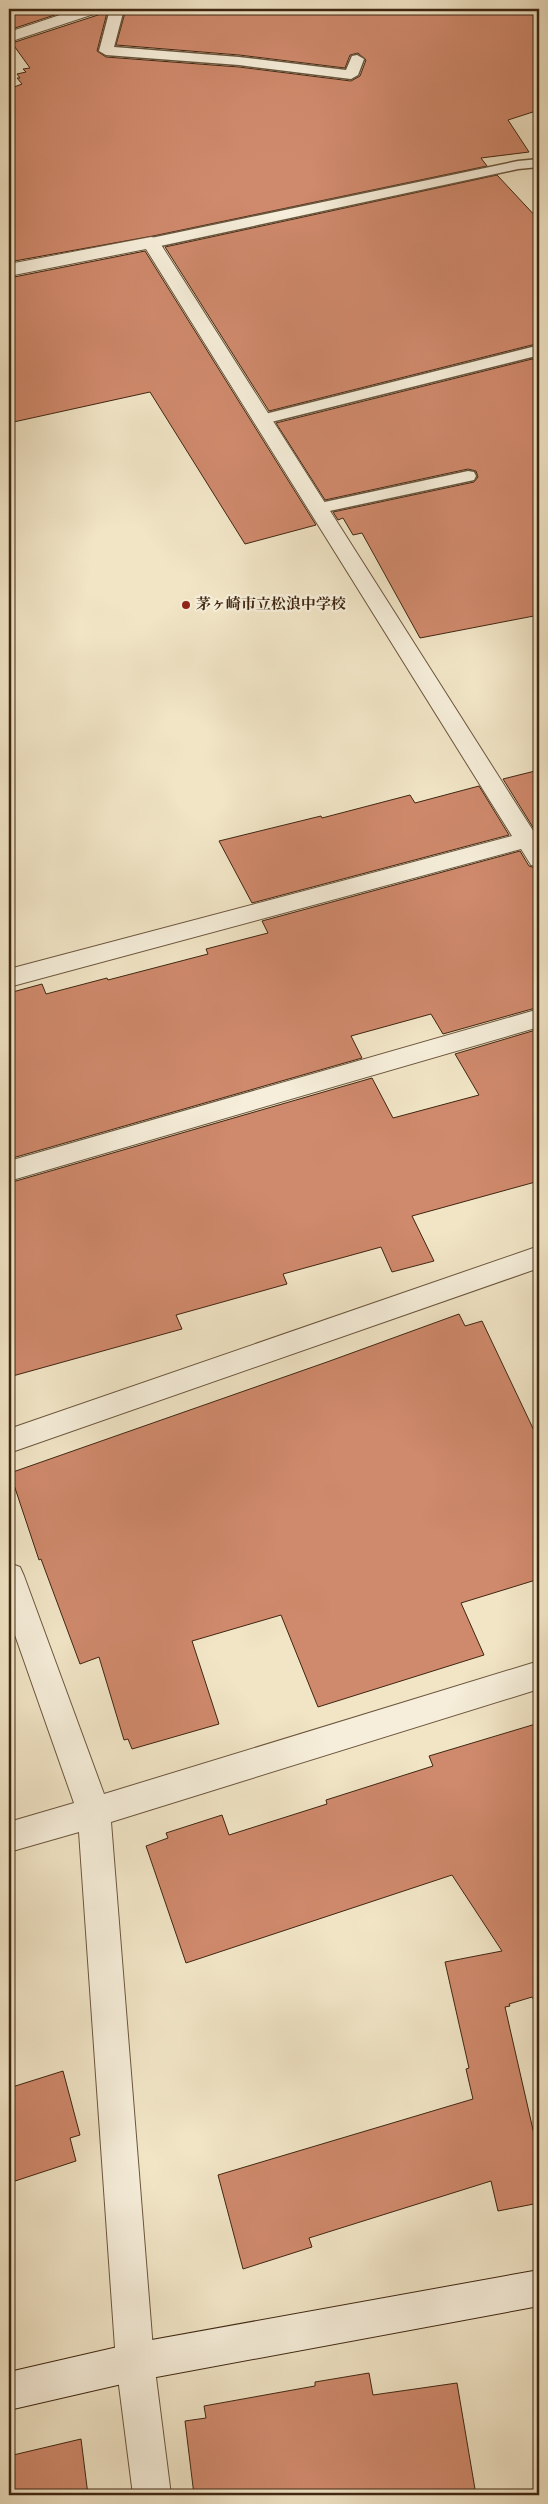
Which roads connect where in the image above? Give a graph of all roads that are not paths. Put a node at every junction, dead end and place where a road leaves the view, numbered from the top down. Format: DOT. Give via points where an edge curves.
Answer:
graph roads {
  1 [pos="94,9"];
  2 [pos="117,9"];
  3 [pos="9,36"];
  4 [pos="357,59"];
  5 [pos="351,76"];
  6 [pos="345,93"];
  7 [pos="539,163"];
  8 [pos="151,242"];
  9 [pos="9,270"];
  10 [pos="539,355"];
  11 [pos="263,418"];
  12 [pos="468,476"];
  13 [pos="320,508"];
  14 [pos="533,850"];
  15 [pos="9,978"];
  16 [pos="539,1018"];
  17 [pos="9,1171"];
  18 [pos="539,1257"];
  19 [pos="9,1441"];
  20 [pos="9,1576"];
  21 [pos="539,1675"];
  22 [pos="94,1812"];
  23 [pos="9,1837"];
  24 [pos="539,2288"];
  25 [pos="134,2362"];
  26 [pos="9,2392"];
  27 [pos="152,2495"];
  1 -- 3 [label="street"];
  2 -- 5 [label="lane" via="106,51 240,62"];
  4 -- 5 [label="lane"];
  5 -- 6 [label="lane"];
  7 -- 8 [label="lane"];
  8 -- 9 [label="street"];
  8 -- 11 [label="street"];
  10 -- 11 [label="lane" via="536,351"];
  11 -- 13 [label="street"];
  12 -- 13 [label="lane"];
  13 -- 14 [label="street"];
  14 -- 15 [label="street"];
  16 -- 17 [label="street"];
  18 -- 19 [label="street"];
  20 -- 22 [label="street"];
  21 -- 22 [label="street"];
  22 -- 23 [label="street"];
  22 -- 25 [label="street"];
  24 -- 25 [label="street"];
  25 -- 26 [label="street"];
  25 -- 27 [label="street"];
}
